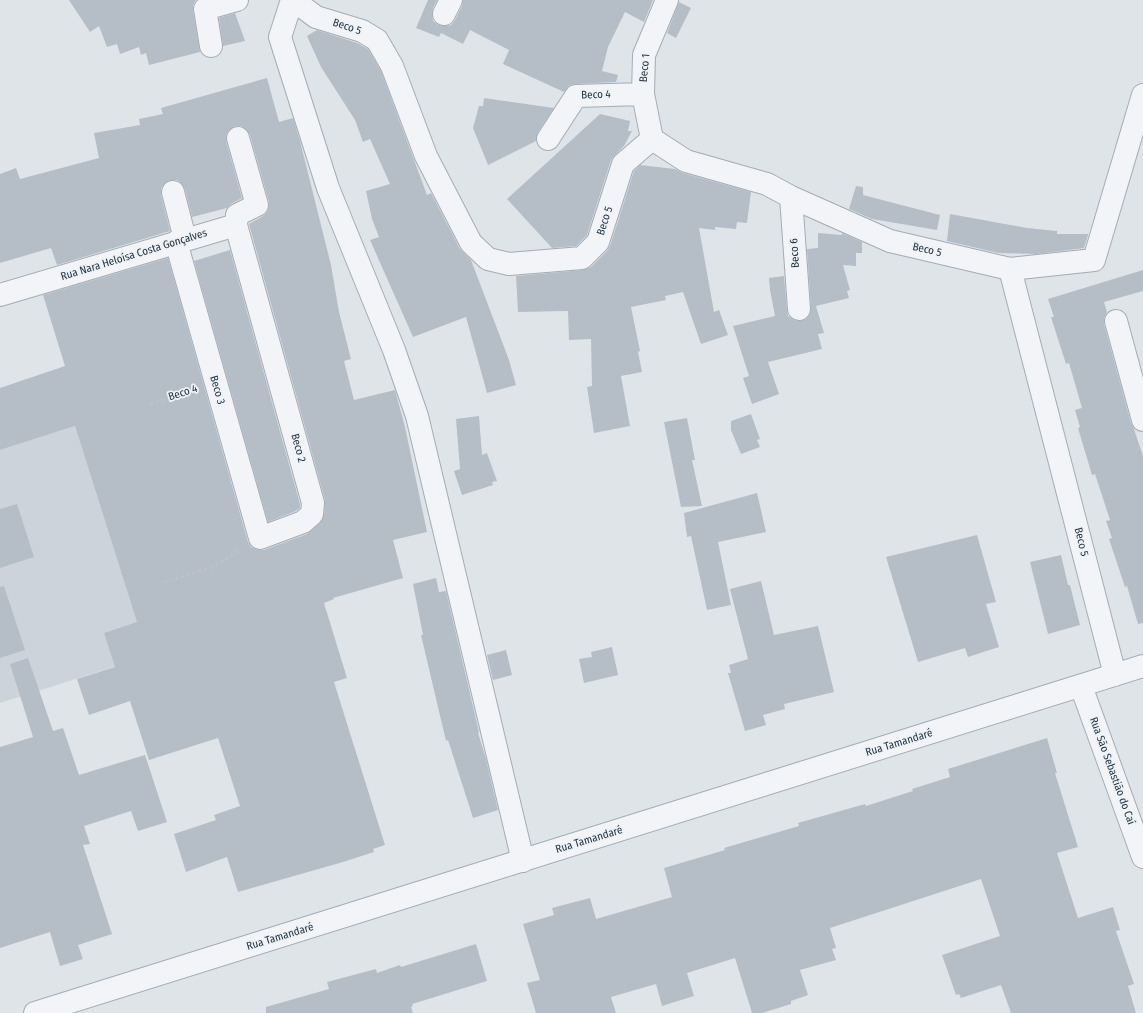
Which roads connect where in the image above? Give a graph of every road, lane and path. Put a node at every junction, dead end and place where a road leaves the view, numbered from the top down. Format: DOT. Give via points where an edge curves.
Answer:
graph roads {
  1 [pos="237,0"];
  2 [pos="292,0"];
  3 [pos="667,0"];
  4 [pos="211,46"];
  5 [pos="644,94"];
  6 [pos="1143,95"];
  7 [pos="238,138"];
  8 [pos="548,139"];
  9 [pos="652,139"];
  10 [pos="173,192"];
  11 [pos="791,197"];
  12 [pos="236,224"];
  13 [pos="180,241"];
  14 [pos="1010,269"];
  15 [pos="0,295"];
  16 [pos="799,309"];
  17 [pos="1116,321"];
  18 [pos="215,383"];
  19 [pos="150,404"];
  20 [pos="1143,420"];
  21 [pos="260,538"];
  22 [pos="164,582"];
  23 [pos="1143,666"];
  24 [pos="1115,675"];
  25 [pos="1081,686"];
  26 [pos="1143,857"];
  27 [pos="523,861"];
  28 [pos="36,1013"];
  1 -- 4 [label="street" via="205,9"];
  2 -- 9 [label="street, Beco 5" via="316,17 362,31 377,40 392,66 426,156 471,243 488,259 509,264 582,258 598,242 623,164"];
  2 -- 27 [label="street" via="280,37 328,188 394,350 417,416"];
  3 -- 5 [label="street, Beco 1" via="644,55"];
  5 -- 8 [label="street, Beco 4" via="576,96"];
  5 -- 9 [label="street, Beco 1"];
  6 -- 14 [label="street, Beco 5" via="1094,260"];
  7 -- 12 [label="street" via="258,205 237,215"];
  9 -- 11 [label="street, Beco 5" via="686,161 767,184"];
  10 -- 13 [label="street, Beco 3"];
  11 -- 14 [label="street, Beco 5" via="890,241"];
  11 -- 16 [label="street, Beco 6"];
  12 -- 13 [label="street, Rua Nara Heloísa Costa Gonçalves"];
  12 -- 21 [label="street, Beco 2" via="313,503 312,514 303,522"];
  13 -- 15 [label="street, Rua Nara Heloísa Costa Gonçalves"];
  13 -- 18 [label="street, Beco 3"];
  14 -- 24 [label="street, Beco 5"];
  17 -- 20 [label="street"];
  18 -- 19 [label="path, Beco 4"];
  18 -- 21 [label="street, Beco 3"];
  21 -- 22 [label="path" via="213,567"];
  23 -- 24 [label="street, Rua Tamandaré"];
  24 -- 25 [label="street, Rua Tamandaré"];
  25 -- 26 [label="street, Rua São Sebastião do Caí"];
  25 -- 27 [label="street, Rua Tamandaré"];
  27 -- 28 [label="street, Rua Tamandaré"];
}
